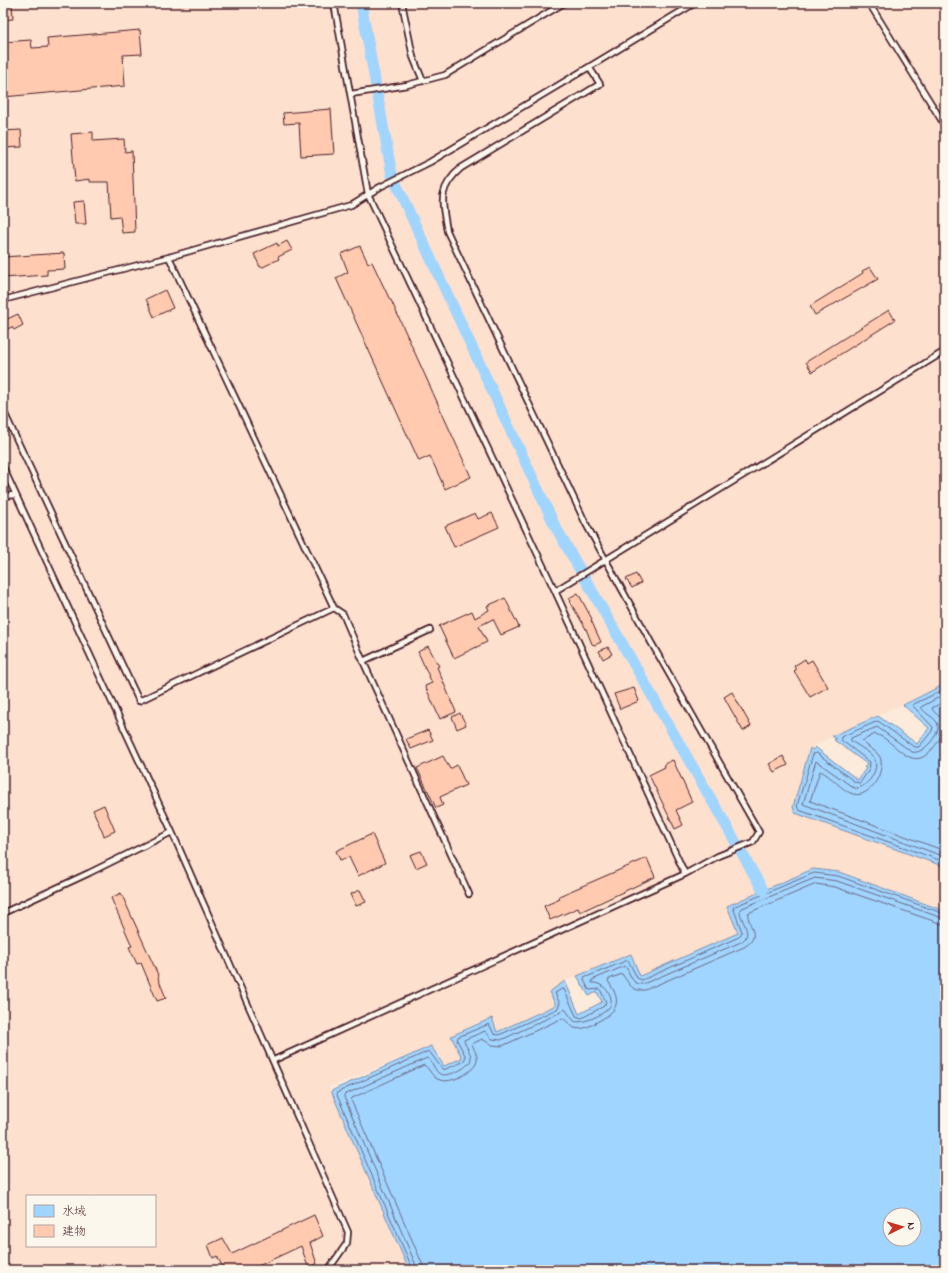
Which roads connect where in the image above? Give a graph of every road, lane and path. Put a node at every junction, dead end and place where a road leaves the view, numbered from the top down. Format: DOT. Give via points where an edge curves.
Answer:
graph roads {
  1 [pos="334,3"];
  2 [pos="402,3"];
  3 [pos="564,3"];
  4 [pos="695,3"];
  5 [pos="869,3"];
  6 [pos="589,67"];
  7 [pos="423,81"];
  8 [pos="350,94"];
  9 [pos="945,126"];
  10 [pos="368,194"];
  11 [pos="169,257"];
  12 [pos="3,300"];
  13 [pos="945,351"];
  14 [pos="3,410"];
  15 [pos="3,467"];
  16 [pos="15,495"];
  17 [pos="3,496"];
  18 [pos="605,560"];
  19 [pos="556,590"];
  20 [pos="334,608"];
  21 [pos="430,630"];
  22 [pos="363,661"];
  23 [pos="172,832"];
  24 [pos="685,874"];
  25 [pos="469,894"];
  26 [pos="3,913"];
  27 [pos="274,1060"];
  28 [pos="328,1270"];
  1 -- 8 [label="lane"];
  2 -- 7 [label="lane" via="413,56"];
  3 -- 7 [label="lane" via="445,75"];
  4 -- 6 [label="lane"];
  5 -- 9 [label="lane"];
  6 -- 10 [label="lane" via="407,175"];
  6 -- 18 [label="lane" via="600,84 461,168 450,178 444,190 443,207 447,231"];
  7 -- 8 [label="lane"];
  8 -- 10 [label="lane"];
  10 -- 11 [label="lane" via="351,205"];
  10 -- 19 [label="lane"];
  11 -- 12 [label="lane"];
  11 -- 20 [label="lane"];
  13 -- 18 [label="lane"];
  14 -- 20 [label="lane" via="138,701"];
  15 -- 16 [label="lane"];
  16 -- 17 [label="lane"];
  16 -- 23 [label="lane"];
  18 -- 19 [label="lane"];
  18 -- 24 [label="lane" via="760,832 753,842 718,856"];
  19 -- 24 [label="lane"];
  20 -- 22 [label="lane" via="343,614"];
  21 -- 22 [label="lane"];
  22 -- 25 [label="lane"];
  23 -- 26 [label="lane"];
  23 -- 27 [label="lane"];
  24 -- 27 [label="lane"];
  27 -- 28 [label="lane" via="348,1232 347,1242"];
}
